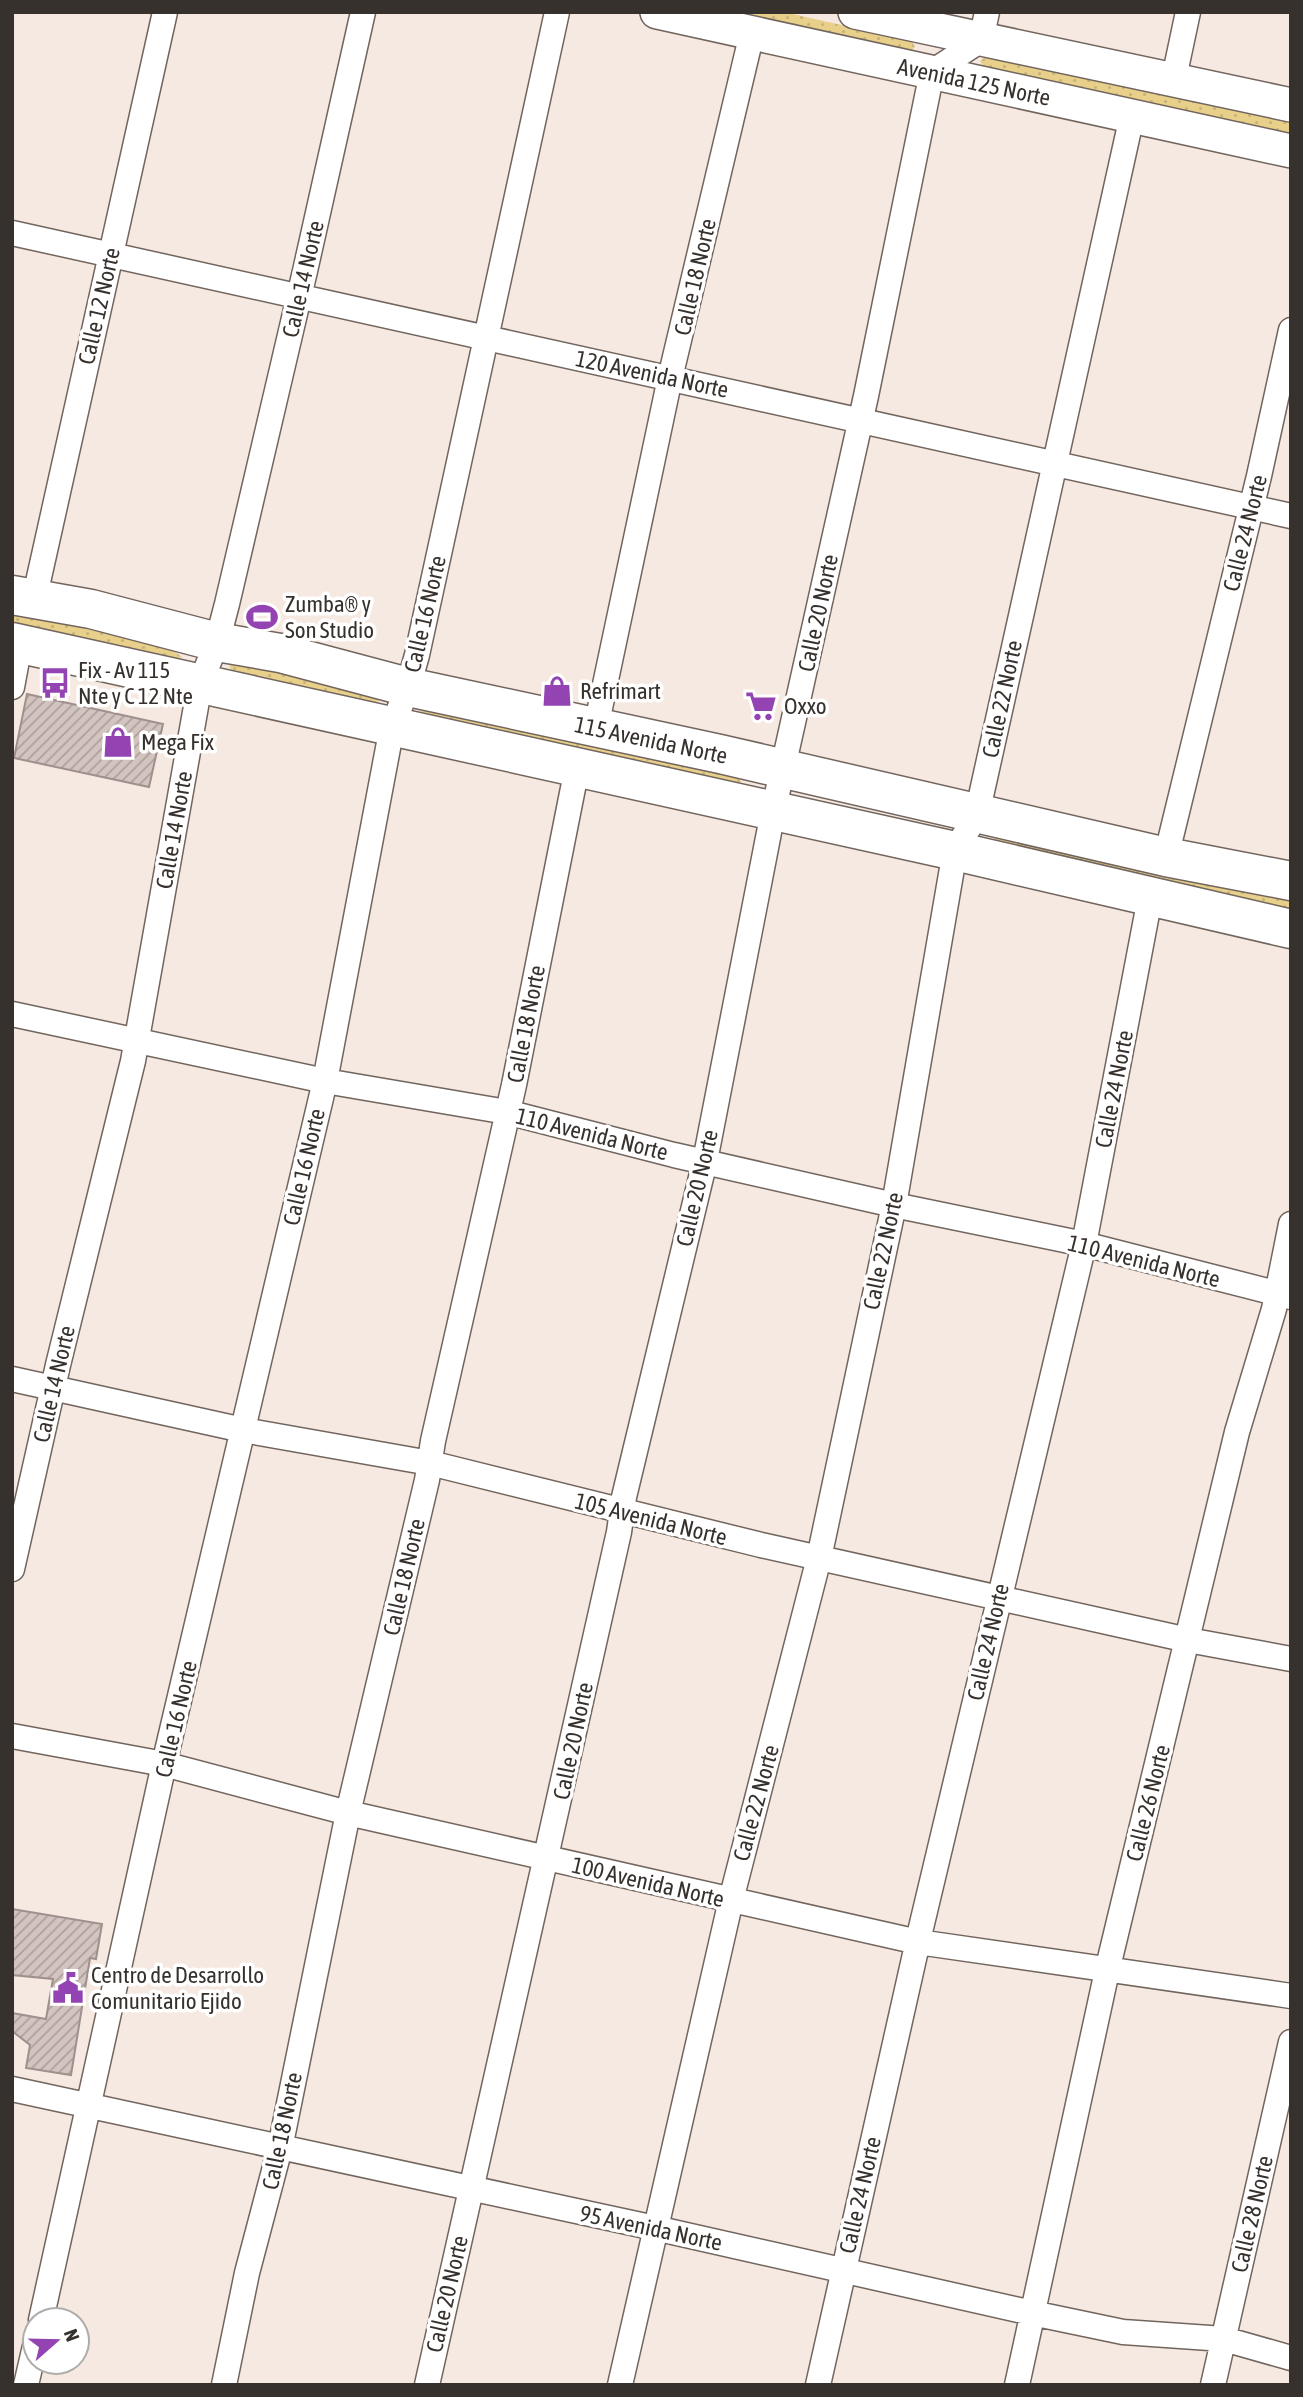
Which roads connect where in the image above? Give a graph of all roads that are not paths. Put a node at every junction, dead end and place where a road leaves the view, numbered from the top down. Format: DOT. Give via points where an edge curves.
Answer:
graph roads {
  1 [pos="164,12"];
  2 [pos="363,12"];
  3 [pos="557,12"];
  4 [pos="657,12"];
  5 [pos="855,12"];
  6 [pos="1188,12"];
  7 [pos="984,26"];
  8 [pos="752,33"];
  9 [pos="932,72"];
  10 [pos="1174,78"];
  11 [pos="1291,105"];
  12 [pos="1132,116"];
  13 [pos="1291,151"];
  14 [pos="12,233"];
  15 [pos="110,256"];
  16 [pos="299,296"];
  17 [pos="1291,330"];
  18 [pos="486,338"];
  19 [pos="670,378"];
  20 [pos="859,420"];
  21 [pos="1054,465"];
  22 [pos="1251,507"];
  23 [pos="1291,516"];
  24 [pos="23,598"];
  25 [pos="217,642"];
  26 [pos="16,643"];
  27 [pos="200,684"];
  28 [pos="12,687"];
  29 [pos="408,687"];
  30 [pos="393,727"];
  31 [pos="596,727"];
  32 [pos="577,768"];
  33 [pos="784,769"];
  34 [pos="773,811"];
  35 [pos="977,814"];
  36 [pos="956,851"];
  37 [pos="1166,857"];
  38 [pos="1291,881"];
  39 [pos="1150,898"];
  40 [pos="1291,929"];
  41 [pos="12,1014"];
  42 [pos="135,1040"];
  43 [pos="325,1081"];
  44 [pos="507,1112"];
  45 [pos="705,1161"];
  46 [pos="894,1205"];
  47 [pos="1291,1224"];
  48 [pos="1084,1244"];
  49 [pos="1284,1296"];
  50 [pos="12,1379"];
  51 [pos="53,1388"];
  52 [pos="243,1430"];
  53 [pos="430,1463"];
  54 [pos="622,1512"];
  55 [pos="819,1558"];
  56 [pos="12,1569"];
  57 [pos="999,1598"];
  58 [pos="1188,1640"];
  59 [pos="1291,1659"];
  60 [pos="12,1736"];
  61 [pos="164,1764"];
  62 [pos="348,1813"];
  63 [pos="546,1859"];
  64 [pos="731,1900"];
  65 [pos="918,1942"];
  66 [pos="1107,1970"];
  67 [pos="1291,1996"];
  68 [pos="1291,2042"];
  69 [pos="12,2089"];
  70 [pos="90,2105"];
  71 [pos="280,2148"];
  72 [pos="471,2189"];
  73 [pos="655,2228"];
  74 [pos="843,2271"];
  75 [pos="44,2306"];
  76 [pos="1032,2314"];
  77 [pos="1224,2339"];
  78 [pos="1291,2358"];
  79 [pos="224,2385"];
  80 [pos="427,2385"];
  81 [pos="620,2385"];
  82 [pos="818,2385"];
  83 [pos="1017,2385"];
  84 [pos="1213,2385"];
  1 -- 15 [label="street, Calle 12 Norte"];
  2 -- 16 [label="street, Calle 14 Norte"];
  3 -- 18 [label="street, Calle 16 Norte"];
  4 -- 8 [label="main road, Avenida 125 Norte"];
  5 -- 7 [label="main road, Avenida 125 Norte"];
  6 -- 10 [label="street"];
  7 -- 9 [label="street"];
  7 -- 10 [label="main road, Avenida 125 Norte"];
  8 -- 9 [label="main road, Avenida 125 Norte"];
  8 -- 19 [label="street, Calle 18 Norte"];
  9 -- 12 [label="main road, Avenida 125 Norte"];
  9 -- 20 [label="street, Calle 20 Norte"];
  10 -- 11 [label="main road, Avenida 125 Norte"];
  12 -- 13 [label="main road, Avenida 125 Norte"];
  12 -- 21 [label="street, Calle 22 Norte"];
  14 -- 15 [label="street, 120 Avenida Norte"];
  15 -- 16 [label="street, 120 Avenida Norte"];
  15 -- 24 [label="street, Calle 12 Norte"];
  16 -- 18 [label="street, 120 Avenida Norte"];
  16 -- 25 [label="street, Calle 14 Norte"];
  17 -- 22 [label="street, Calle 24 Norte"];
  18 -- 19 [label="street, 120 Avenida Norte"];
  18 -- 29 [label="street, Calle 16 Norte"];
  19 -- 20 [label="street, 120 Avenida Norte"];
  19 -- 31 [label="street, Calle 18 Norte"];
  20 -- 21 [label="street, 120 Avenida Norte"];
  20 -- 33 [label="street, Calle 20 Norte"];
  21 -- 22 [label="street, 120 Avenida Norte"];
  21 -- 35 [label="street, Calle 22 Norte"];
  22 -- 23 [label="street, 120 Avenida Norte"];
  22 -- 37 [label="street, Calle 24 Norte"];
  24 -- 25 [label="main road, 115 Avenida Norte" via="91,609"];
  25 -- 27 [label="street, Calle 14 Norte"];
  25 -- 29 [label="main road, 115 Avenida Norte" via="280,653"];
  26 -- 27 [label="main road, 115 Avenida Norte"];
  26 -- 28 [label="street"];
  27 -- 30 [label="main road, 115 Avenida Norte"];
  27 -- 42 [label="street, Calle 14 Norte"];
  29 -- 30 [label="street, Calle 16 Norte"];
  29 -- 31 [label="main road, 115 Avenida Norte"];
  30 -- 32 [label="main road, 115 Avenida Norte"];
  30 -- 43 [label="street, Calle 16 Norte"];
  31 -- 33 [label="main road, 115 Avenida Norte"];
  32 -- 34 [label="main road, 115 Avenida Norte"];
  32 -- 44 [label="street, Calle 18 Norte"];
  33 -- 34 [label="street, Calle 20 Norte"];
  33 -- 35 [label="main road, 115 Avenida Norte"];
  34 -- 36 [label="main road, 115 Avenida Norte"];
  34 -- 45 [label="street, Calle 20 Norte"];
  35 -- 36 [label="street, Calle 22 Norte"];
  35 -- 37 [label="main road, 115 Avenida Norte"];
  36 -- 39 [label="main road, 115 Avenida Norte"];
  36 -- 46 [label="street, Calle 22 Norte"];
  37 -- 38 [label="main road, 115 Avenida Norte"];
  39 -- 40 [label="main road, 115 Avenida Norte"];
  39 -- 48 [label="street, Calle 24 Norte"];
  41 -- 42 [label="street, 110 Avenida Norte"];
  42 -- 43 [label="street, 110 Avenida Norte"];
  42 -- 51 [label="street, Calle 14 Norte"];
  43 -- 44 [label="street, 110 Avenida Norte"];
  43 -- 52 [label="street, Calle 16 Norte"];
  44 -- 45 [label="street, 110 Avenida Norte"];
  44 -- 53 [label="street, Calle 18 Norte"];
  45 -- 46 [label="street, 110 Avenida Norte"];
  45 -- 54 [label="street, Calle 20 Norte"];
  46 -- 48 [label="street, 110 Avenida Norte"];
  46 -- 55 [label="street, Calle 22 Norte"];
  47 -- 49 [label="street, Calle 26 Norte"];
  48 -- 49 [label="street, 110 Avenida Norte"];
  48 -- 57 [label="street, Calle 24 Norte"];
  49 -- 58 [label="street, Calle 26 Norte" via="1237,1432"];
  50 -- 51 [label="street, 105 Avenida Norte"];
  51 -- 52 [label="street, 105 Avenida Norte"];
  51 -- 56 [label="street, Calle 14 Norte"];
  52 -- 53 [label="street, 105 Avenida Norte"];
  52 -- 61 [label="street, Calle 16 Norte"];
  53 -- 54 [label="street, 105 Avenida Norte"];
  53 -- 62 [label="street, Calle 18 Norte"];
  54 -- 55 [label="street, 105 Avenida Norte"];
  54 -- 63 [label="street, Calle 20 Norte"];
  55 -- 57 [label="street, 105 Avenida Norte"];
  55 -- 64 [label="street, Calle 22 Norte"];
  57 -- 58 [label="street, 105 Avenida Norte"];
  57 -- 65 [label="street, Calle 24 Norte"];
  58 -- 59 [label="street, 105 Avenida Norte"];
  58 -- 66 [label="street, Calle 26 Norte"];
  60 -- 61 [label="street, 100 Avenida Norte"];
  61 -- 62 [label="street, 100 Avenida Norte"];
  61 -- 70 [label="street, Calle 16 Norte"];
  62 -- 63 [label="street, 100 Avenida Norte"];
  62 -- 71 [label="street, Calle 18 Norte"];
  63 -- 64 [label="street, 100 Avenida Norte"];
  63 -- 72 [label="street, Calle 20 Norte"];
  64 -- 65 [label="street, 100 Avenida Norte"];
  64 -- 73 [label="street, Calle 22 Norte"];
  65 -- 66 [label="street, 100 Avenida Norte"];
  65 -- 74 [label="street, Calle 24 Norte"];
  66 -- 67 [label="street, 100 Avenida Norte"];
  66 -- 76 [label="street, Calle 26 Norte"];
  68 -- 77 [label="street, Calle 28 Norte"];
  69 -- 70 [label="street, 95 Avenida Norte"];
  70 -- 71 [label="street, 95 Avenida Norte"];
  70 -- 75 [label="street, Calle 16 Norte"];
  71 -- 72 [label="street, 95 Avenida Norte"];
  71 -- 79 [label="street, Calle 18 Norte"];
  72 -- 73 [label="street, 95 Avenida Norte"];
  72 -- 80 [label="street, Calle 20 Norte"];
  73 -- 74 [label="street, 95 Avenida Norte"];
  73 -- 81 [label="street, Calle 22 Norte"];
  74 -- 76 [label="street, 95 Avenida Norte"];
  74 -- 82 [label="street, Calle 24 Norte"];
  76 -- 77 [label="street, 95 Avenida Norte" via="1124,2332"];
  76 -- 83 [label="street, Calle 26 Norte"];
  77 -- 78 [label="street, 95 Avenida Norte"];
  77 -- 84 [label="street, Calle 28 Norte"];
}
